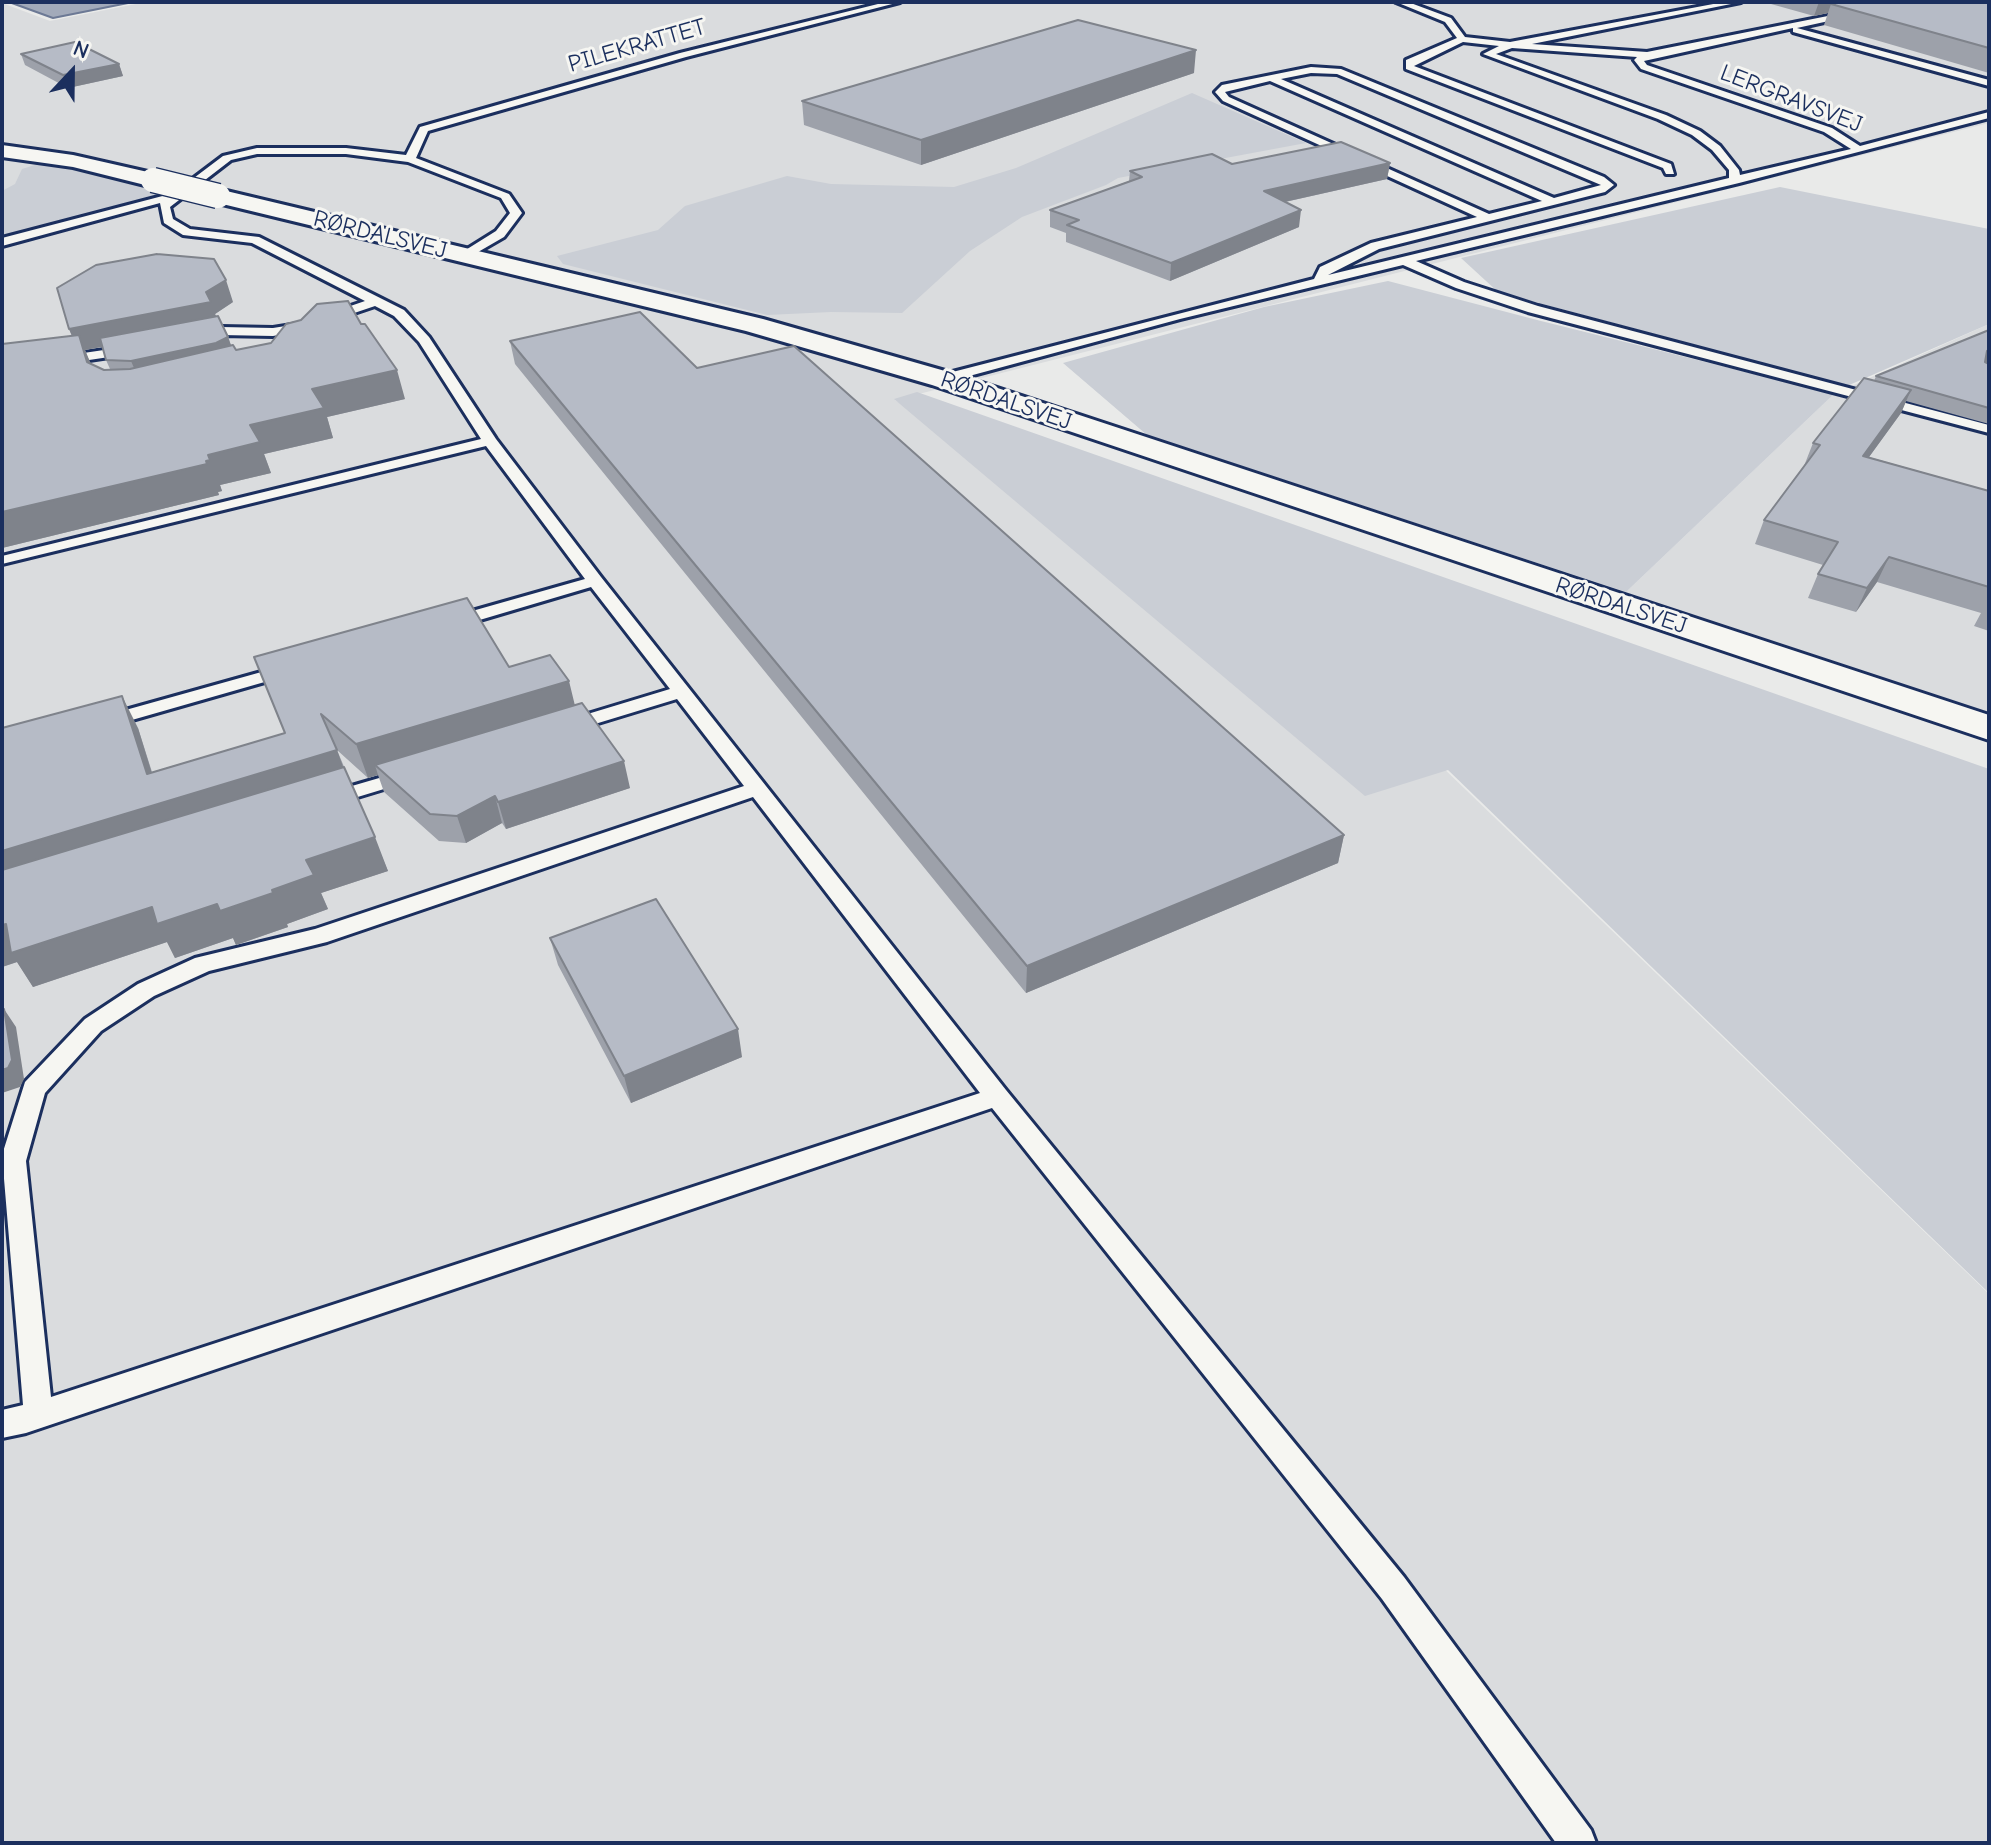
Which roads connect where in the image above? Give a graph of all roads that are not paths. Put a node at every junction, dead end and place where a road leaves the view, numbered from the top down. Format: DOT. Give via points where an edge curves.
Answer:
graph roads {
  1 [pos="896,2"];
  2 [pos="1400,2"];
  3 [pos="1737,2"];
  4 [pos="1911,2"];
  5 [pos="1791,28"];
  6 [pos="1462,39"];
  7 [pos="1511,45"];
  8 [pos="1647,55"];
  9 [pos="1271,78"];
  10 [pos="1989,83"];
  11 [pos="1989,115"];
  12 [pos="1858,150"];
  13 [pos="2,151"];
  14 [pos="410,159"];
  15 [pos="1670,172"];
  16 [pos="1735,181"];
  17 [pos="170,201"];
  18 [pos="1553,202"];
  19 [pos="1488,218"];
  20 [pos="2,242"];
  21 [pos="462,256"];
  22 [pos="1407,262"];
  23 [pos="1318,283"];
  24 [pos="376,301"];
  25 [pos="301,327"];
  26 [pos="175,341"];
  27 [pos="144,347"];
  28 [pos="264,351"];
  29 [pos="2,369"];
  30 [pos="942,379"];
  31 [pos="1989,429"];
  32 [pos="490,441"];
  33 [pos="6,560"];
  34 [pos="595,581"];
  35 [pos="428,629"];
  36 [pos="306,664"];
  37 [pos="681,692"];
  38 [pos="93,725"];
  39 [pos="1989,728"];
  40 [pos="545,733"];
  41 [pos="424,770"];
  42 [pos="757,789"];
  43 [pos="304,807"];
  44 [pos="997,1097"];
  45 [pos="38,1414"];
  46 [pos="2,1424"];
  47 [pos="2,1430"];
  48 [pos="1578,1843"];
  1 -- 14 [label="lane, PILEKRATTET" via="683,55 424,129"];
  2 -- 6 [label="lane" via="1448,20"];
  3 -- 7 [label="lane"];
  4 -- 5 [label="lane, LERGRAVSVEJ"];
  5 -- 8 [label="lane, LERGRAVSVEJ"];
  5 -- 10 [label="lane, LERGRAVSVEJ"];
  6 -- 7 [label="lane"];
  6 -- 15 [label="lane" via="1409,62 1409,67 1667,166"];
  7 -- 8 [label="lane, LERGRAVSVEJ"];
  7 -- 16 [label="lane" via="1488,54 1696,133 1734,170"];
  8 -- 12 [label="lane, LERGRAVSVEJ" via="1639,60 1644,67 1828,130"];
  9 -- 18 [label="lane"];
  9 -- 18 [label="lane" via="1338,71 1608,185"];
  9 -- 19 [label="lane" via="1220,92"];
  11 -- 12 [label="lane, LERGRAVSVEJ"];
  12 -- 16 [label="lane"];
  13 -- 21 [label="street, RØRDALSVEJ, bridge" via="73,161"];
  14 -- 17 [label="lane" via="346,151 257,151 227,158"];
  14 -- 21 [label="lane" via="505,196 516,213 500,234"];
  16 -- 22 [label="lane"];
  17 -- 20 [label="lane"];
  17 -- 24 [label="lane" via="168,221 187,232 255,240"];
  18 -- 19 [label="lane"];
  19 -- 23 [label="lane" via="1358,251 1324,270"];
  21 -- 30 [label="street, RØRDALSVEJ" via="754,325"];
  22 -- 23 [label="lane"];
  22 -- 31 [label="lane" via="1533,309"];
  23 -- 30 [label="lane"];
  24 -- 25 [label="lane"];
  24 -- 32 [label="lane" via="399,313 424,340"];
  25 -- 26 [label="lane" via="221,331"];
  25 -- 28 [label="lane"];
  27 -- 29 [label="lane" via="100,360"];
  30 -- 39 [label="street, RØRDALSVEJ"];
  32 -- 33 [label="lane"];
  32 -- 34 [label="lane"];
  34 -- 35 [label="lane"];
  34 -- 37 [label="lane"];
  36 -- 38 [label="lane"];
  37 -- 40 [label="lane"];
  37 -- 42 [label="lane"];
  41 -- 43 [label="lane"];
  42 -- 44 [label="lane"];
  42 -- 45 [label="lane" via="319,936 203,964 146,990 93,1025 34,1089 13,1161"];
  44 -- 45 [label="lane"];
  44 -- 48 [label="lane" via="1393,1588"];
  45 -- 46 [label="lane"];
  45 -- 47 [label="lane"];
}
